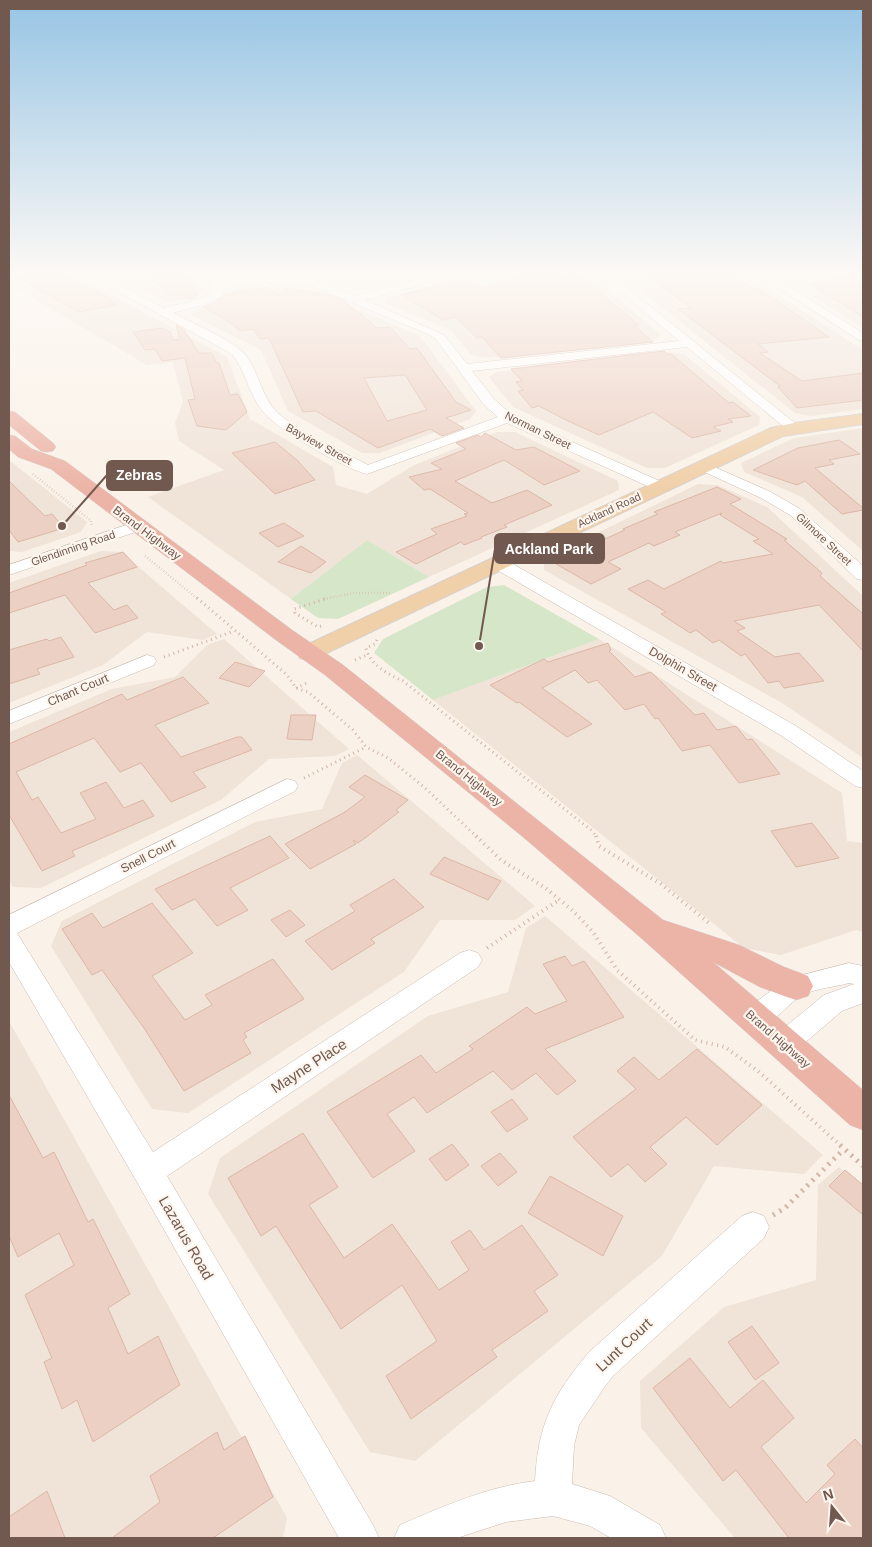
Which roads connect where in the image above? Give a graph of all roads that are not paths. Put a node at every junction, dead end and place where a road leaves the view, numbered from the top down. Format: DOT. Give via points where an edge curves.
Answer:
graph roads {
  1 [pos="227,346"];
  2 [pos="447,346"];
  3 [pos="660,346"];
  4 [pos="693,346"];
  5 [pos="463,368"];
  6 [pos="9,416"];
  7 [pos="507,418"];
  8 [pos="863,419"];
  9 [pos="794,428"];
  10 [pos="9,440"];
  11 [pos="58,465"];
  12 [pos="703,466"];
  13 [pos="659,486"];
  14 [pos="138,526"];
  15 [pos="498,563"];
  16 [pos="9,570"];
  17 [pos="863,575"];
  18 [pos="308,653"];
  19 [pos="147,661"];
  20 [pos="9,718"];
  21 [pos="863,781"];
  22 [pos="287,786"];
  23 [pos="9,926"];
  24 [pos="650,928"];
  25 [pos="9,940"];
  26 [pos="470,960"];
  27 [pos="863,976"];
  28 [pos="796,986"];
  29 [pos="863,992"];
  30 [pos="754,1018"];
  31 [pos="784,1044"];
  32 [pos="863,1112"];
  33 [pos="148,1172"];
  34 [pos="753,1226"];
  35 [pos="553,1497"];
  36 [pos="360,1538"];
  37 [pos="413,1538"];
  38 [pos="647,1538"];
  1 -- 7 [label="street, Bayview Street" via="246,362 266,409 284,424 367,470"];
  2 -- 5 [label="street, Norman Street"];
  3 -- 5 [label="street"];
  4 -- 9 [label="street"];
  5 -- 7 [label="street, Norman Street" via="489,402"];
  6 -- 11 [label="highway, Brand Highway" via="47,447"];
  7 -- 13 [label="street, Norman Street"];
  8 -- 9 [label="main road, Ackland Road"];
  9 -- 12 [label="main road, Ackland Road" via="777,432"];
  10 -- 11 [label="highway, Brand Highway" via="25,453"];
  11 -- 14 [label="highway, Brand Highway"];
  12 -- 13 [label="main road, Ackland Road"];
  12 -- 17 [label="street, Gilmore Street" via="795,512"];
  13 -- 15 [label="main road, Ackland Road"];
  14 -- 16 [label="street, Glendinning Road"];
  14 -- 18 [label="highway, Brand Highway"];
  15 -- 18 [label="main road, Ackland Road"];
  15 -- 21 [label="street, Dolphin Street" via="790,730"];
  18 -- 24 [label="highway, Brand Highway" via="334,670 511,812"];
  19 -- 20 [label="street, Chant Court"];
  22 -- 23 [label="street, Snell Court"];
  24 -- 28 [label="highway" via="727,954"];
  24 -- 30 [label="highway, Brand Highway"];
  25 -- 33 [label="street, Lazarus Road"];
  26 -- 33 [label="street, Mayne Place"];
  27 -- 28 [label="street" via="848,973"];
  28 -- 30 [label="street"];
  29 -- 31 [label="street" via="833,1003"];
  30 -- 31 [label="highway, Brand Highway"];
  31 -- 32 [label="highway, Brand Highway"];
  33 -- 36 [label="street, Lazarus Road"];
  34 -- 35 [label="street, Lunt Court" via="601,1364 581,1387 568,1409 556,1444"];
  35 -- 37 [label="street" via="506,1503"];
  35 -- 38 [label="street" via="597,1509"];
}
